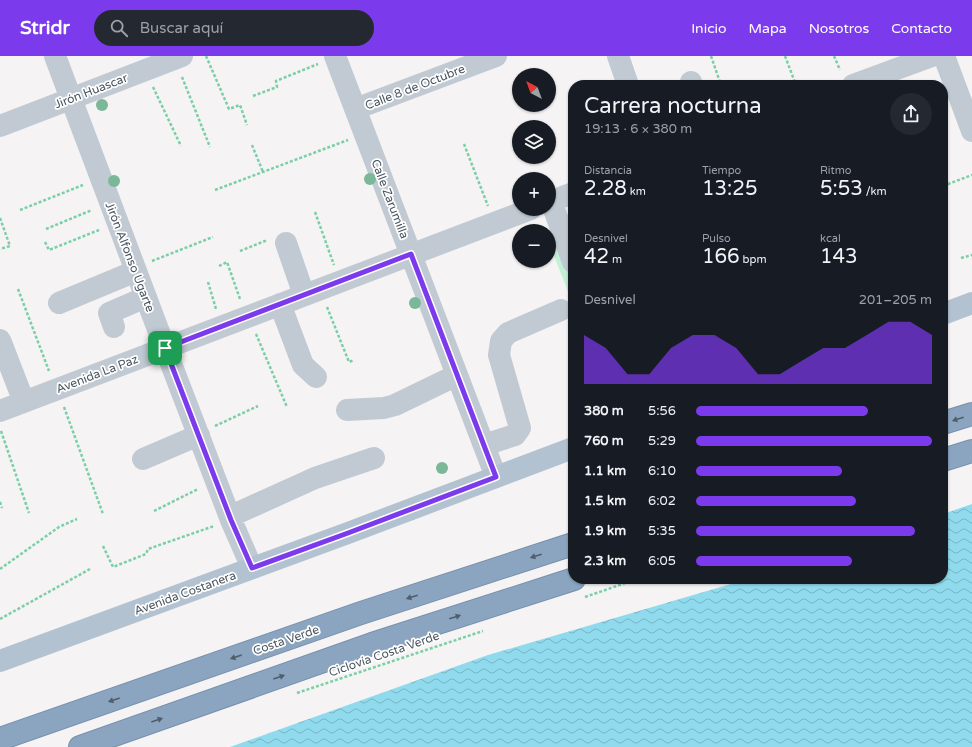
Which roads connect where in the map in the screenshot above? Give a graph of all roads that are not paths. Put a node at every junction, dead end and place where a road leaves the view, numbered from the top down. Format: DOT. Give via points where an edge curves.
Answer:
graph roads {
  1 [pos="55,56"];
  2 [pos="496,56"];
  3 [pos="618,56"];
  4 [pos="932,56"];
  5 [pos="944,56"];
  6 [pos="335,57"];
  7 [pos="178,58"];
  8 [pos="626,80"];
  9 [pos="867,80"];
  10 [pos="71,98"];
  11 [pos="356,109"];
  12 [pos="0,126"];
  13 [pos="972,131"];
  14 [pos="568,195"];
  15 [pos="556,200"];
  16 [pos="512,216"];
  17 [pos="555,216"];
  18 [pos="277,246"];
  19 [pos="568,249"];
  20 [pos="411,254"];
  21 [pos="135,269"];
  22 [pos="304,295"];
  23 [pos="146,297"];
  24 [pos="59,303"];
  25 [pos="972,303"];
  26 [pos="280,304"];
  27 [pos="561,310"];
  28 [pos="948,312"];
  29 [pos="114,327"];
  30 [pos="0,340"];
  31 [pos="165,348"];
  32 [pos="457,375"];
  33 [pos="316,377"];
  34 [pos="24,402"];
  35 [pos="347,410"];
  36 [pos="972,414"];
  37 [pos="1,421"];
  38 [pos="948,421"];
  39 [pos="199,434"];
  40 [pos="484,445"];
  41 [pos="568,450"];
  42 [pos="972,451"];
  43 [pos="374,458"];
  44 [pos="948,458"];
  45 [pos="143,459"];
  46 [pos="496,477"];
  47 [pos="231,518"];
  48 [pos="568,546"];
  49 [pos="252,568"];
  50 [pos="576,589"];
  51 [pos="1,657"];
  52 [pos="0,739"];
  53 [pos="80,747"];
  1 -- 10 [label="street, Jirón Alfonso Ugarte"];
  2 -- 11 [label="street, Calle 8 de Octubre"];
  3 -- 8 [label="street"];
  4 -- 9 [label="street"];
  5 -- 13 [label="street"];
  6 -- 11 [label="street, Calle Zarumilla"];
  7 -- 10 [label="street, Jirón Huascar"];
  10 -- 12 [label="street, Jirón Huascar"];
  10 -- 21 [label="street, Jirón Alfonso Ugarte"];
  11 -- 20 [label="street, Calle Zarumilla"];
  14 -- 15 [label="street"];
  16 -- 20 [label="street, Avenida La Paz"];
  17 -- 19 [label="street"];
  18 -- 22 [label="street"];
  20 -- 22 [label="street, Avenida La Paz"];
  20 -- 32 [label="street, Calle Zarumilla"];
  21 -- 23 [label="street, Jirón Alfonso Ugarte"];
  21 -- 24 [label="street"];
  22 -- 26 [label="street, Avenida La Paz"];
  23 -- 29 [label="street" via="109,313"];
  23 -- 31 [label="street, Jirón Alfonso Ugarte"];
  25 -- 28 [label="main road"];
  26 -- 31 [label="street, Avenida La Paz"];
  26 -- 33 [label="street" via="303,365"];
  27 -- 40 [label="street" via="508,333 501,341 499,355 520,428 515,434"];
  30 -- 34 [label="street"];
  31 -- 34 [label="street, Avenida La Paz"];
  31 -- 39 [label="street, Jirón Alfonso Ugarte"];
  32 -- 35 [label="street" via="395,405"];
  32 -- 40 [label="street, Calle Zarumilla"];
  34 -- 37 [label="street, Avenida La Paz"];
  36 -- 38 [label="highway, one-way"];
  39 -- 45 [label="street"];
  39 -- 47 [label="street, Jirón Alfonso Ugarte"];
  40 -- 46 [label="street, Calle Zarumilla"];
  41 -- 46 [label="main road, Avenida Costanera"];
  42 -- 44 [label="highway"];
  43 -- 47 [label="street" via="315,478"];
  46 -- 49 [label="main road, Avenida Costanera"];
  47 -- 49 [label="street, Jirón Alfonso Ugarte"];
  48 -- 52 [label="highway, Costa Verde, one-way" via="361,613"];
  49 -- 51 [label="main road, Avenida Costanera"];
  53 -- 50 [label="highway, one-way" via="372,644"];
}
